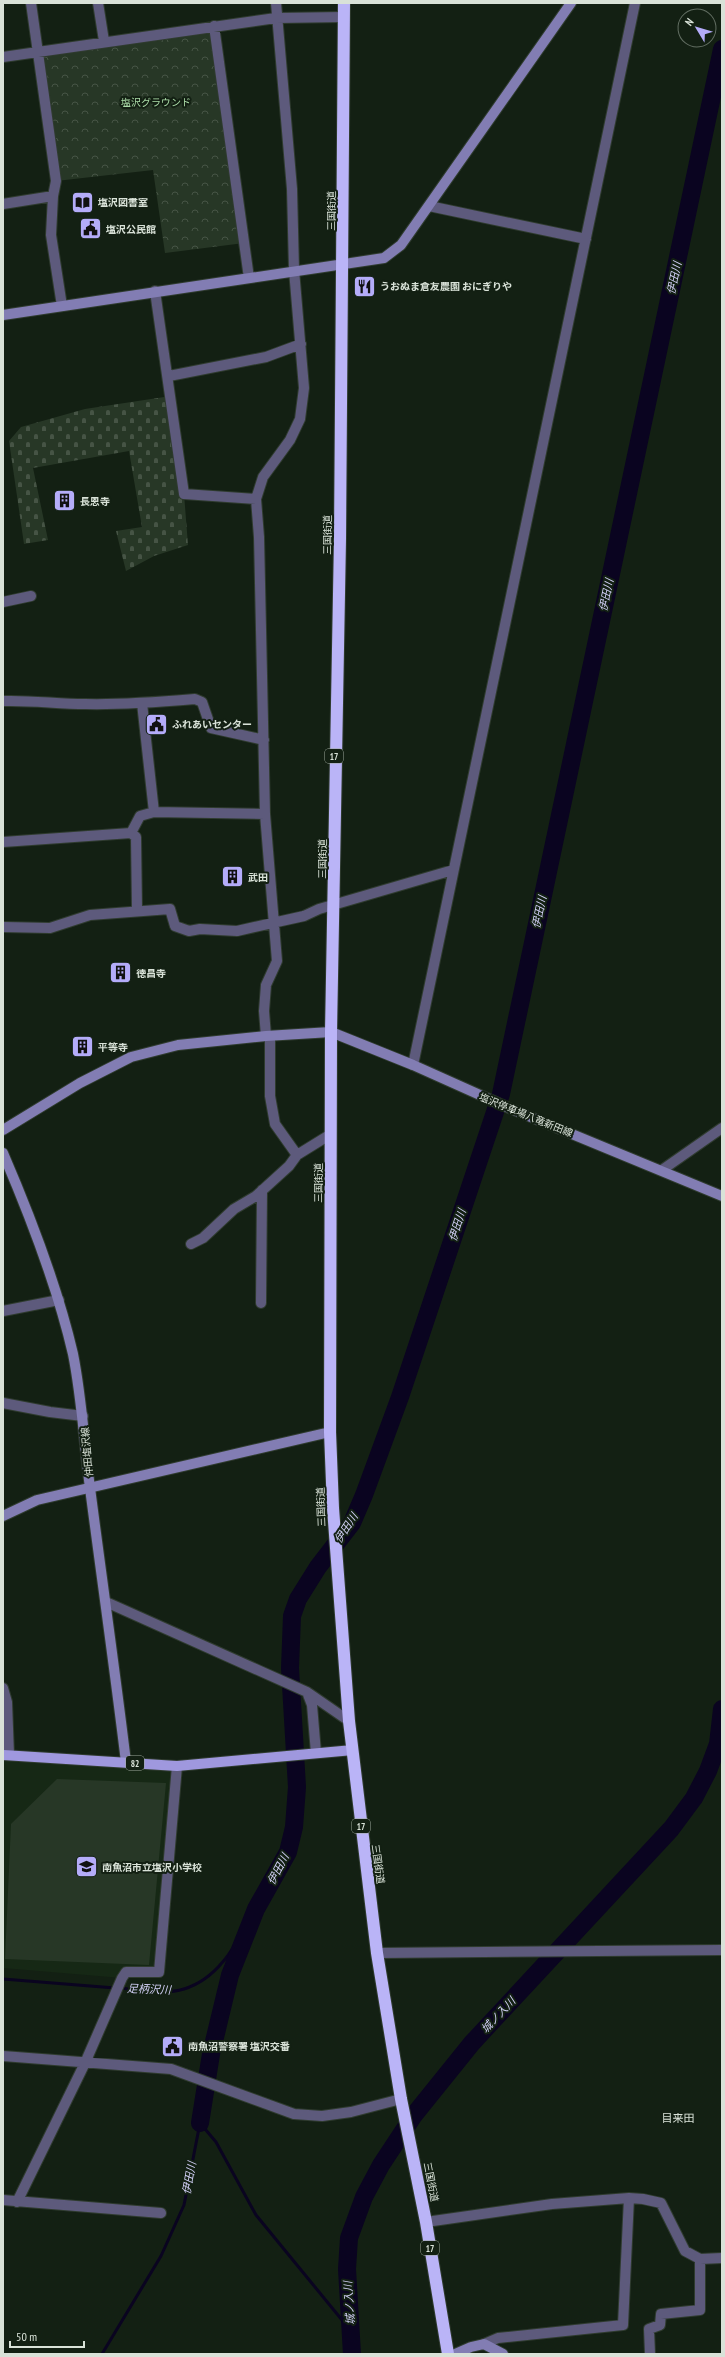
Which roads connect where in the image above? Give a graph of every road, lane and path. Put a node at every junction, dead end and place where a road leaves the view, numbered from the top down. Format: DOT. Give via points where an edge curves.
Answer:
graph roads {
  1 [pos="31,3"];
  2 [pos="98,3"];
  3 [pos="276,3"];
  4 [pos="344,3"];
  5 [pos="571,3"];
  6 [pos="635,3"];
  7 [pos="344,17"];
  8 [pos="276,18"];
  9 [pos="214,26"];
  10 [pos="104,41"];
  11 [pos="37,52"];
  12 [pos="3,57"];
  13 [pos="53,196"];
  14 [pos="3,204"];
  15 [pos="429,206"];
  16 [pos="586,239"];
  17 [pos="343,265"];
  18 [pos="294,270"];
  19 [pos="249,278"];
  20 [pos="155,291"];
  21 [pos="62,306"];
  22 [pos="3,315"];
  23 [pos="301,344"];
  24 [pos="169,376"];
  25 [pos="256,499"];
  26 [pos="31,596"];
  27 [pos="3,602"];
  28 [pos="3,701"];
  29 [pos="142,703"];
  30 [pos="264,740"];
  31 [pos="154,812"];
  32 [pos="265,814"];
  33 [pos="131,833"];
  34 [pos="3,842"];
  35 [pos="453,870"];
  36 [pos="335,905"];
  37 [pos="136,910"];
  38 [pos="273,924"];
  39 [pos="3,927"];
  40 [pos="331,1032"];
  41 [pos="268,1036"];
  42 [pos="413,1065"];
  43 [pos="722,1128"];
  44 [pos="3,1130"];
  45 [pos="331,1134"];
  46 [pos="3,1153"];
  47 [pos="297,1155"];
  48 [pos="662,1170"];
  49 [pos="262,1190"];
  50 [pos="722,1196"];
  51 [pos="191,1244"];
  52 [pos="59,1300"];
  53 [pos="261,1303"];
  54 [pos="3,1311"];
  55 [pos="3,1403"];
  56 [pos="83,1416"];
  57 [pos="330,1432"];
  58 [pos="90,1487"];
  59 [pos="3,1516"];
  60 [pos="106,1602"];
  61 [pos="3,1688"];
  62 [pos="307,1692"];
  63 [pos="349,1721"];
  64 [pos="352,1750"];
  65 [pos="316,1753"];
  66 [pos="6,1755"];
  67 [pos="126,1762"];
  68 [pos="177,1766"];
  69 [pos="722,1950"];
  70 [pos="378,1953"];
  71 [pos="3,2056"];
  72 [pos="85,2063"];
  73 [pos="401,2099"];
  74 [pos="629,2198"];
  75 [pos="3,2200"];
  76 [pos="17,2202"];
  77 [pos="161,2213"];
  78 [pos="426,2222"];
  79 [pos="722,2258"];
  80 [pos="700,2259"];
  81 [pos="484,2344"];
  82 [pos="448,2354"];
  83 [pos="455,2354"];
  84 [pos="503,2354"];
  85 [pos="650,2354"];
  1 -- 11 [label="street"];
  2 -- 10 [label="street"];
  3 -- 8 [label="street"];
  4 -- 7 [label="highway, 三国街道 / 17"];
  5 -- 15 [label="main road"];
  6 -- 16 [label="street"];
  7 -- 8 [label="street"];
  7 -- 17 [label="highway, 三国街道 / 17"];
  8 -- 9 [label="street"];
  8 -- 18 [label="street" via="292,189"];
  9 -- 10 [label="street"];
  9 -- 19 [label="street"];
  10 -- 11 [label="street"];
  11 -- 12 [label="street"];
  11 -- 13 [label="street" via="56,181"];
  13 -- 14 [label="street"];
  13 -- 21 [label="street" via="51,235"];
  15 -- 16 [label="street"];
  15 -- 17 [label="main road" via="401,245 384,258"];
  16 -- 35 [label="street"];
  17 -- 18 [label="main road"];
  17 -- 36 [label="highway, 三国街道 / 17" via="334,768"];
  18 -- 19 [label="main road"];
  18 -- 23 [label="street"];
  19 -- 20 [label="main road"];
  20 -- 21 [label="main road"];
  20 -- 24 [label="street"];
  21 -- 22 [label="main road"];
  23 -- 24 [label="street" via="266,357"];
  23 -- 25 [label="street" via="304,388 300,419 290,440 264,477"];
  24 -- 25 [label="street" via="184,494"];
  25 -- 30 [label="street"];
  26 -- 27 [label="street"];
  28 -- 29 [label="street" via="36,700 51,704"];
  29 -- 30 [label="street" via="195,699 202,702 211,728"];
  29 -- 31 [label="street"];
  30 -- 32 [label="street"];
  31 -- 32 [label="street"];
  31 -- 33 [label="street" via="140,816"];
  32 -- 38 [label="street"];
  33 -- 34 [label="street"];
  33 -- 37 [label="street" via="136,837"];
  35 -- 36 [label="street"];
  35 -- 42 [label="street"];
  36 -- 38 [label="street"];
  36 -- 40 [label="highway, 三国街道 / 17"];
  37 -- 38 [label="street" via="170,909 175,926 189,931 237,930"];
  37 -- 39 [label="street" via="90,916 50,928"];
  38 -- 41 [label="street" via="277,960 266,985 264,1011"];
  40 -- 41 [label="main road"];
  40 -- 42 [label="main road, 塩沢停車場八竜新田線"];
  40 -- 45 [label="highway, 三国街道 / 17"];
  41 -- 44 [label="main road" via="178,1045 132,1057 80,1083"];
  41 -- 47 [label="street" via="270,1096 275,1124"];
  42 -- 48 [label="main road, 塩沢停車場八竜新田線" via="481,1097"];
  43 -- 48 [label="street"];
  45 -- 47 [label="street"];
  45 -- 57 [label="highway, 三国街道 / 17"];
  46 -- 52 [label="main road, 仲田塩沢線" via="31,1218"];
  47 -- 49 [label="street" via="289,1166"];
  48 -- 50 [label="main road, 塩沢停車場八竜新田線"];
  49 -- 51 [label="street" via="234,1209 203,1238"];
  49 -- 53 [label="street"];
  52 -- 54 [label="street"];
  52 -- 56 [label="main road, 仲田塩沢線" via="73,1355"];
  55 -- 56 [label="street"];
  56 -- 58 [label="main road, 仲田塩沢線"];
  57 -- 58 [label="main road"];
  57 -- 63 [label="highway, 三国街道 / 17" via="332,1508"];
  58 -- 59 [label="main road" via="37,1500"];
  58 -- 60 [label="main road, 仲田塩沢線"];
  60 -- 62 [label="street"];
  60 -- 67 [label="main road, 仲田塩沢線"];
  61 -- 66 [label="street" via="7,1702"];
  62 -- 63 [label="street"];
  62 -- 65 [label="street" via="312,1704"];
  63 -- 64 [label="highway, 三国街道 / 17"];
  64 -- 65 [label="main road, 82"];
  64 -- 70 [label="highway, 三国街道 / 17"];
  65 -- 68 [label="main road, 82"];
  66 -- 67 [label="main road, 82"];
  67 -- 68 [label="main road, 82"];
  68 -- 72 [label="street" via="159,1972 126,1972 113,1995"];
  69 -- 70 [label="street"];
  70 -- 73 [label="highway, 三国街道 / 17"];
  71 -- 72 [label="street"];
  72 -- 73 [label="street" via="171,2069 294,2114 322,2116 351,2112"];
  72 -- 76 [label="street"];
  73 -- 78 [label="highway, 三国街道 / 17"];
  74 -- 78 [label="street" via="552,2204"];
  74 -- 80 [label="street" via="661,2202 685,2251"];
  74 -- 81 [label="street" via="623,2325 498,2338"];
  75 -- 76 [label="street"];
  76 -- 77 [label="street"];
  78 -- 82 [label="highway, 三国街道 / 17"];
  79 -- 80 [label="street"];
  80 -- 85 [label="street" via="700,2310 661,2314 660,2325 649,2329"];
  81 -- 83 [label="main road"];
  81 -- 84 [label="main road"];
}
